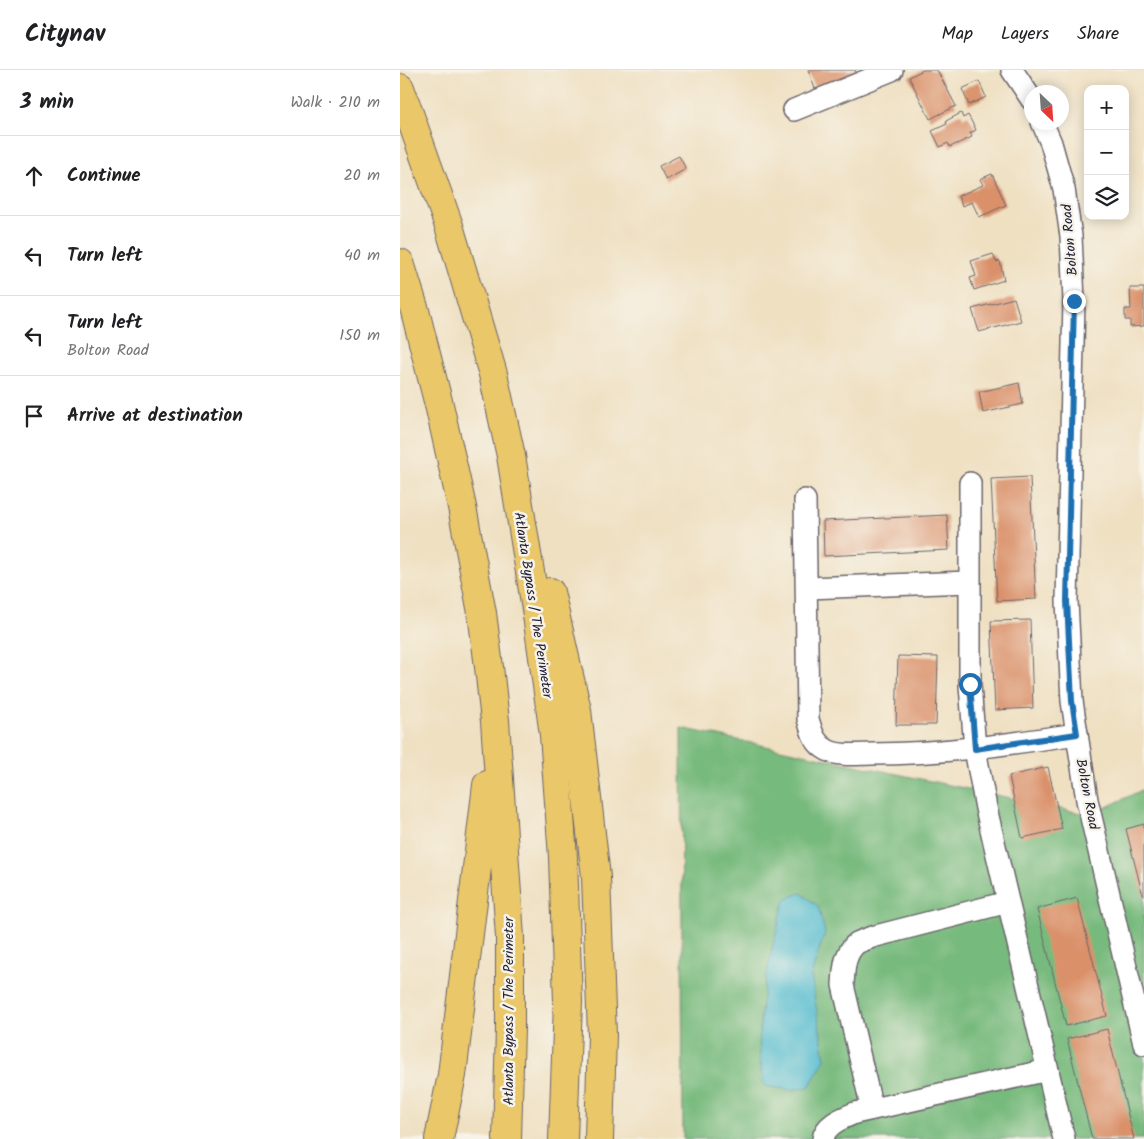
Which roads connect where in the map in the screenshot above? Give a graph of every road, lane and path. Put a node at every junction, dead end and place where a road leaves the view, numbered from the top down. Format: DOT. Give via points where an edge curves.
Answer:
graph roads {
  1 [pos="892,70"];
  2 [pos="1012,70"];
  3 [pos="400,88"];
  4 [pos="1024,88"];
  5 [pos="794,110"];
  6 [pos="1045,130"];
  7 [pos="400,263"];
  8 [pos="511,456"];
  9 [pos="970,483"];
  10 [pos="805,500"];
  11 [pos="969,582"];
  12 [pos="806,588"];
  13 [pos="495,722"];
  14 [pos="1077,734"];
  15 [pos="975,749"];
  16 [pos="1008,902"];
  17 [pos="1143,1037"];
  18 [pos="1048,1070"];
  19 [pos="872,1109"];
  20 [pos="440,1139"];
  21 [pos="506,1139"];
  22 [pos="563,1139"];
  23 [pos="599,1139"];
  24 [pos="823,1139"];
  25 [pos="1064,1139"];
  1 -- 5 [label="street"];
  2 -- 4 [label="street"];
  3 -- 8 [label="highway, Atlanta Bypass / The Perimeter" via="472,300"];
  6 -- 14 [label="street, Bolton Road" via="1064,189 1071,236 1074,301 1067,601 1072,701"];
  7 -- 13 [label="highway, Atlanta Bypass / The Perimeter" via="436,391 462,507 482,613"];
  8 -- 22 [label="highway, Atlanta Bypass / The Perimeter" via="537,615 555,754 563,857 568,1002"];
  8 -- 23 [label="highway" via="548,583 577,710 598,906 602,1035"];
  9 -- 11 [label="street"];
  10 -- 12 [label="street"];
  11 -- 12 [label="street"];
  11 -- 15 [label="street" via="970,684"];
  12 -- 15 [label="street" via="808,719 814,739 828,751 846,754"];
  13 -- 20 [label="highway" via="452,1075"];
  13 -- 21 [label="highway, Atlanta Bypass / The Perimeter" via="510,938"];
  14 -- 15 [label="street"];
  14 -- 17 [label="street, Bolton Road" via="1087,800"];
  15 -- 16 [label="street"];
  16 -- 18 [label="street"];
  16 -- 19 [label="street" via="872,937 848,953 844,984"];
  18 -- 19 [label="street"];
  18 -- 25 [label="street"];
  19 -- 24 [label="street" via="842,1118 832,1125"];
}
